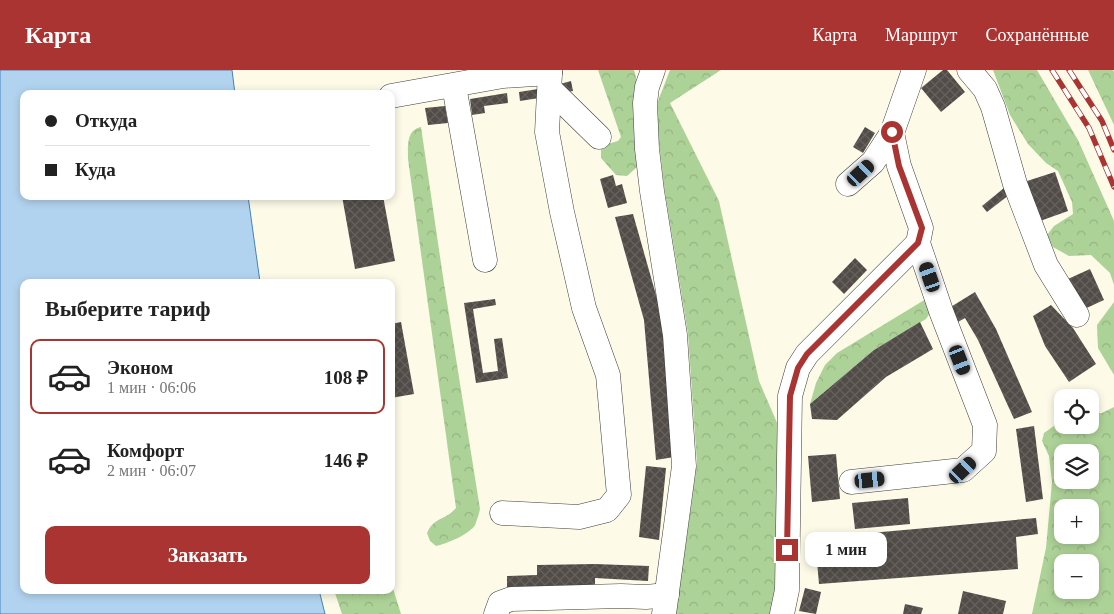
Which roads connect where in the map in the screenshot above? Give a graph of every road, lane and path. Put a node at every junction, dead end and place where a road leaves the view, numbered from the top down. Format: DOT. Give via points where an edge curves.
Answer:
graph roads {
  1 [pos="969,70"];
  2 [pos="651,71"];
  3 [pos="911,71"];
  4 [pos="550,77"];
  5 [pos="454,86"];
  6 [pos="395,95"];
  7 [pos="892,132"];
  8 [pos="599,137"];
  9 [pos="848,184"];
  10 [pos="918,243"];
  11 [pos="485,260"];
  12 [pos="1077,315"];
  13 [pos="851,482"];
  14 [pos="502,513"];
  15 [pos="620,605"];
  16 [pos="665,605"];
  17 [pos="496,614"];
  18 [pos="782,614"];
  1 -- 12 [label="lane" via="985,89 993,107 1015,184 1046,265"];
  2 -- 16 [label="lane" via="645,103 647,149 675,335 684,466"];
  3 -- 7 [label="lane"];
  4 -- 5 [label="lane" via="503,76"];
  4 -- 8 [label="lane"];
  4 -- 14 [label="lane" via="547,132 584,308 608,376 619,495 607,510 579,517"];
  5 -- 6 [label="lane"];
  5 -- 11 [label="lane"];
  7 -- 9 [label="lane" via="873,162"];
  7 -- 10 [label="lane" via="899,166 922,228"];
  10 -- 13 [label="lane" via="985,425 984,451 963,470"];
  10 -- 18 [label="lane" via="807,354 798,368 790,396 787,590"];
  15 -- 16 [label="lane" via="646,597"];
  15 -- 17 [label="lane" via="511,599 500,603"];
}
